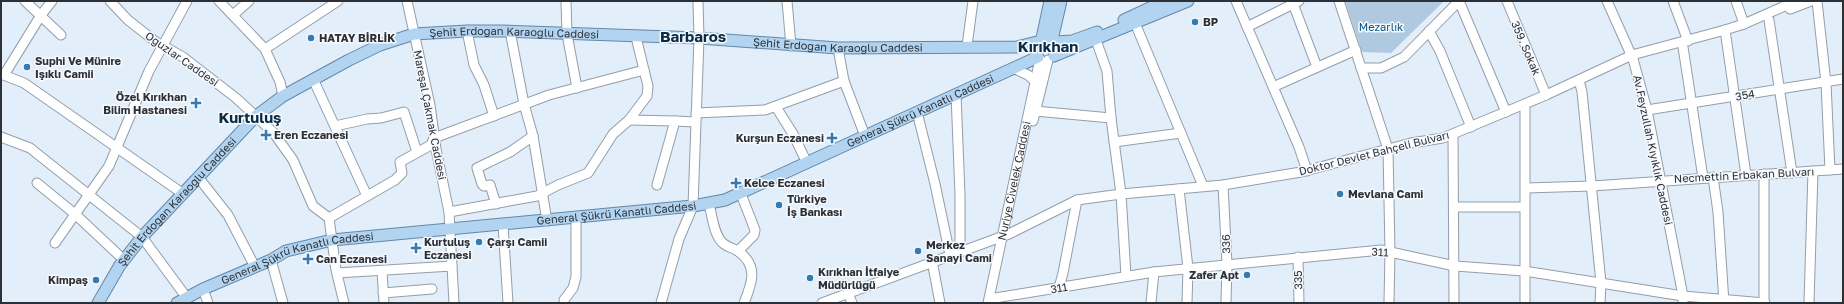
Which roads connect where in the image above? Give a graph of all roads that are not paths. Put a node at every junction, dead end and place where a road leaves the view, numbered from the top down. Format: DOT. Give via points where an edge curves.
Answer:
graph roads {
  1 [pos="25,1"];
  2 [pos="52,1"];
  3 [pos="110,1"];
  4 [pos="187,1"];
  5 [pos="219,1"];
  6 [pos="249,1"];
  7 [pos="338,1"];
  8 [pos="407,1"];
  9 [pos="566,1"];
  10 [pos="698,1"];
  11 [pos="787,1"];
  12 [pos="973,1"];
  13 [pos="1050,1"];
  14 [pos="1061,1"];
  15 [pos="1165,1"];
  16 [pos="1188,1"];
  17 [pos="1236,1"];
  18 [pos="1339,1"];
  19 [pos="1459,1"];
  20 [pos="1507,1"];
  21 [pos="1607,1"];
  22 [pos="1673,1"];
  23 [pos="1736,1"];
  24 [pos="1796,1"];
  25 [pos="1811,1"];
  26 [pos="1817,1"];
  27 [pos="1295,2"];
  28 [pos="41,15"];
  29 [pos="233,15"];
  30 [pos="1769,20"];
  31 [pos="1135,23"];
  32 [pos="1744,24"];
  33 [pos="1247,27"];
  34 [pos="467,31"];
  35 [pos="510,31"];
  36 [pos="1429,31"];
  37 [pos="1726,33"];
  38 [pos="414,34"];
  39 [pos="567,34"];
  40 [pos="61,35"];
  41 [pos="636,37"];
  42 [pos="699,38"];
  43 [pos="1047,40"];
  44 [pos="1096,40"];
  45 [pos="1686,44"];
  46 [pos="164,46"];
  47 [pos="792,46"];
  48 [pos="967,46"];
  49 [pos="838,48"];
  50 [pos="265,49"];
  51 [pos="1356,50"];
  52 [pos="1633,57"];
  53 [pos="1045,58"];
  54 [pos="1317,67"];
  55 [pos="1361,68"];
  56 [pos="1014,69"];
  57 [pos="644,70"];
  58 [pos="2,75"];
  59 [pos="314,79"];
  60 [pos="1843,79"];
  61 [pos="1579,80"];
  62 [pos="844,81"];
  63 [pos="1035,81"];
  64 [pos="1826,83"];
  65 [pos="577,88"];
  66 [pos="1273,88"];
  67 [pos="1780,89"];
  68 [pos="956,94"];
  69 [pos="1546,95"];
  70 [pos="283,96"];
  71 [pos="1736,97"];
  72 [pos="1692,103"];
  73 [pos="524,104"];
  74 [pos="1525,104"];
  75 [pos="776,107"];
  76 [pos="1647,110"];
  77 [pos="1035,111"];
  78 [pos="917,112"];
  79 [pos="1506,112"];
  80 [pos="256,116"];
  81 [pos="494,116"];
  82 [pos="695,117"];
  83 [pos="1110,118"];
  84 [pos="629,120"];
  85 [pos="675,121"];
  86 [pos="335,126"];
  87 [pos="1471,127"];
  88 [pos="1181,133"];
  89 [pos="1453,134"];
  90 [pos="533,136"];
  91 [pos="865,136"];
  92 [pos="1,137"];
  93 [pos="434,138"];
  94 [pos="1114,142"];
  95 [pos="117,147"];
  96 [pos="1388,149"];
  97 [pos="417,152"];
  98 [pos="807,162"];
  99 [pos="1843,169"];
  100 [pos="1830,170"];
  101 [pos="1307,171"];
  102 [pos="1813,171"];
  103 [pos="1792,172"];
  104 [pos="1764,174"];
  105 [pos="1746,175"];
  106 [pos="198,177"];
  107 [pos="1713,177"];
  108 [pos="1703,178"];
  109 [pos="1661,180"];
  110 [pos="37,183"];
  111 [pos="657,185"];
  112 [pos="1223,185"];
  113 [pos="1203,186"];
  114 [pos="1592,186"];
  115 [pos="1526,188"];
  116 [pos="1179,189"];
  117 [pos="182,193"];
  118 [pos="542,193"];
  119 [pos="89,194"];
  120 [pos="741,194"];
  121 [pos="1121,194"];
  122 [pos="367,196"];
  123 [pos="1077,200"];
  124 [pos="496,204"];
  125 [pos="709,204"];
  126 [pos="693,206"];
  127 [pos="1454,207"];
  128 [pos="1524,207"];
  129 [pos="449,212"];
  130 [pos="75,214"];
  131 [pos="329,218"];
  132 [pos="576,218"];
  133 [pos="546,221"];
  134 [pos="503,225"];
  135 [pos="450,229"];
  136 [pos="1006,235"];
  137 [pos="142,237"];
  138 [pos="332,240"];
  139 [pos="55,243"];
  140 [pos="738,251"];
  141 [pos="960,251"];
  142 [pos="1390,252"];
  143 [pos="950,255"];
  144 [pos="1298,257"];
  145 [pos="124,260"];
  146 [pos="271,260"];
  147 [pos="932,261"];
  148 [pos="1227,264"];
  149 [pos="452,266"];
  150 [pos="1455,266"];
  151 [pos="255,267"];
  152 [pos="1188,268"];
  153 [pos="382,271"];
  154 [pos="1524,271"];
  155 [pos="1154,272"];
  156 [pos="337,274"];
  157 [pos="1126,276"];
  158 [pos="1601,283"];
  159 [pos="1058,288"];
  160 [pos="203,289"];
  161 [pos="432,289"];
  162 [pos="383,293"];
  163 [pos="848,293"];
  164 [pos="1683,299"];
  165 [pos="182,300"];
  166 [pos="563,301"];
  167 [pos="992,302"];
  168 [pos="1724,302"];
  169 [pos="98,303"];
  170 [pos="208,303"];
  171 [pos="284,303"];
  172 [pos="344,303"];
  173 [pos="384,303"];
  174 [pos="454,303"];
  175 [pos="508,303"];
  176 [pos="574,303"];
  177 [pos="661,303"];
  178 [pos="744,303"];
  179 [pos="822,303"];
  180 [pos="852,303"];
  181 [pos="940,303"];
  182 [pos="1151,303"];
  183 [pos="1186,303"];
  184 [pos="1226,303"];
  185 [pos="1299,303"];
  186 [pos="1389,303"];
  187 [pos="1454,303"];
  188 [pos="1525,303"];
  189 [pos="1600,303"];
  190 [pos="1765,303"];
  191 [pos="1808,303"];
  1 -- 28 [label="street"];
  2 -- 28 [label="street"];
  3 -- 46 [label="street, Oğuzlar Caddesi" via="128,20"];
  4 -- 46 [label="street"];
  5 -- 29 [label="street"];
  6 -- 29 [label="street"];
  7 -- 50 [label="street"];
  8 -- 38 [label="street, Mareşal Çakmak Caddesi"];
  9 -- 39 [label="street"];
  10 -- 42 [label="street"];
  11 -- 47 [label="street"];
  12 -- 48 [label="street"];
  13 -- 43 [label="main road"];
  14 -- 43 [label="main road"];
  15 -- 43 [label="main road, Şehit Erdoğan Karaoğlu Caddesi" via="1091,35 1072,41"];
  16 -- 31 [label="main road, General Şükrü Kanatlı Caddesi"];
  17 -- 33 [label="street"];
  18 -- 51 [label="street"];
  19 -- 36 [label="street"];
  19 -- 79 [label="street"];
  20 -- 69 [label="street, 359. Sokak"];
  21 -- 52 [label="street, Av.Feyzullah Kıyıklık Caddesi"];
  22 -- 45 [label="street"];
  23 -- 32 [label="street"];
  24 -- 32 [label="street, Doktor Devlet Bahçeli Bulvarı"];
  25 -- 30 [label="street, Doktor Devlet Bahçeli Bulvarı" via="1794,6"];
  26 -- 64 [label="street"];
  27 -- 33 [label="street"];
  27 -- 54 [label="street"];
  28 -- 40 [label="street"];
  28 -- 58 [label="street"];
  29 -- 50 [label="street"];
  30 -- 37 [label="street, Doktor Devlet Bahçeli Bulvarı"];
  30 -- 67 [label="street"];
  31 -- 44 [label="main road, General Şükrü Kanatlı Caddesi"];
  31 -- 88 [label="street"];
  32 -- 37 [label="street, Doktor Devlet Bahçeli Bulvarı"];
  33 -- 66 [label="street"];
  34 -- 35 [label="main road, Şehit Erdoğan Karaoğlu Caddesi"];
  34 -- 38 [label="main road, Şehit Erdoğan Karaoğlu Caddesi"];
  34 -- 81 [label="street" via="474,65 484,85"];
  35 -- 39 [label="main road, Şehit Erdoğan Karaoğlu Caddesi"];
  35 -- 73 [label="street"];
  36 -- 55 [label="street" via="1404,57 1381,68"];
  36 -- 87 [label="street" via="1440,50"];
  37 -- 45 [label="street, Doktor Devlet Bahçeli Bulvarı"];
  37 -- 71 [label="street"];
  38 -- 59 [label="main road, Şehit Erdoğan Karaoğlu Caddesi" via="380,45"];
  38 -- 93 [label="street, Mareşal Çakmak Caddesi" via="430,105"];
  39 -- 41 [label="main road, Şehit Erdoğan Karaoğlu Caddesi"];
  39 -- 65 [label="street"];
  41 -- 42 [label="main road, Şehit Erdoğan Karaoğlu Caddesi"];
  41 -- 57 [label="street"];
  42 -- 47 [label="main road, Şehit Erdoğan Karaoğlu Caddesi"];
  42 -- 82 [label="street"];
  43 -- 48 [label="main road, Şehit Erdoğan Karaoğlu Caddesi" via="1016,47"];
  43 -- 53 [label="main road, Nuriye Civelek Caddesi" via="1057,48"];
  43 -- 53 [label="main road, Nuriye Civelek Caddesi" via="1034,49"];
  44 -- 53 [label="main road, General Şükrü Kanatlı Caddesi"];
  44 -- 83 [label="street" via="1107,71"];
  45 -- 52 [label="street, Doktor Devlet Bahçeli Bulvarı"];
  45 -- 72 [label="street"];
  46 -- 80 [label="street, Oğuzlar Caddesi" via="183,57"];
  46 -- 95 [label="street" via="149,71"];
  47 -- 49 [label="main road, Şehit Erdoğan Karaoğlu Caddesi"];
  48 -- 49 [label="main road, Şehit Erdoğan Karaoğlu Caddesi"];
  49 -- 62 [label="street"];
  50 -- 70 [label="street" via="280,82"];
  51 -- 54 [label="street"];
  51 -- 55 [label="street"];
  52 -- 61 [label="street, Doktor Devlet Bahçeli Bulvarı"];
  52 -- 76 [label="street, Av.Feyzullah Kıyıklık Caddesi"];
  53 -- 56 [label="main road, General Şükrü Kanatlı Caddesi"];
  53 -- 63 [label="street, Nuriye Civelek Caddesi"];
  53 -- 77 [label="street, Nuriye Civelek Caddesi"];
  54 -- 66 [label="street"];
  55 -- 96 [label="street"];
  56 -- 63 [label="street" via="1028,74"];
  56 -- 68 [label="main road, General Şükrü Kanatlı Caddesi"];
  57 -- 65 [label="street"];
  57 -- 84 [label="street" via="648,86 647,96"];
  58 -- 95 [label="street" via="24,83"];
  59 -- 70 [label="main road, Şehit Erdoğan Karaoğlu Caddesi"];
  59 -- 86 [label="street"];
  60 -- 64 [label="street, 354"];
  61 -- 69 [label="street, Doktor Devlet Bahçeli Bulvarı"];
  61 -- 114 [label="street"];
  62 -- 75 [label="street"];
  62 -- 91 [label="street"];
  63 -- 136 [label="street, Nuriye Civelek Caddesi"];
  64 -- 67 [label="street, 354"];
  64 -- 100 [label="street"];
  65 -- 73 [label="street"];
  66 -- 101 [label="street"];
  67 -- 71 [label="street, 354"];
  67 -- 103 [label="street"];
  68 -- 78 [label="main road, General Şükrü Kanatlı Caddesi"];
  68 -- 141 [label="street"];
  69 -- 74 [label="street, Doktor Devlet Bahçeli Bulvarı"];
  70 -- 80 [label="main road, Şehit Erdoğan Karaoğlu Caddesi"];
  71 -- 72 [label="street, 354"];
  71 -- 105 [label="street"];
  72 -- 76 [label="street, 354"];
  72 -- 108 [label="street"];
  73 -- 81 [label="street"];
  73 -- 90 [label="street"];
  74 -- 79 [label="street, Doktor Devlet Bahçeli Bulvarı"];
  74 -- 115 [label="street"];
  75 -- 82 [label="street"];
  75 -- 98 [label="street"];
  76 -- 109 [label="street, Av.Feyzullah Kıyıklık Caddesi"];
  77 -- 83 [label="street"];
  77 -- 136 [label="street, Nuriye Civelek Caddesi"];
  78 -- 91 [label="main road, General Şükrü Kanatlı Caddesi"];
  78 -- 143 [label="street"];
  79 -- 87 [label="street, Doktor Devlet Bahçeli Bulvarı"];
  80 -- 106 [label="main road, Şehit Erdoğan Karaoğlu Caddesi"];
  80 -- 131 [label="street, Oğuzlar Caddesi" via="293,160 313,206"];
  81 -- 93 [label="street"];
  82 -- 85 [label="street"];
  82 -- 126 [label="street"];
  83 -- 94 [label="street"];
  84 -- 85 [label="street"];
  84 -- 118 [label="street" via="613,134 588,172"];
  85 -- 111 [label="street"];
  86 -- 97 [label="street" via="404,112"];
  86 -- 122 [label="street"];
  87 -- 89 [label="street, Doktor Devlet Bahçeli Bulvarı"];
  88 -- 94 [label="street"];
  88 -- 113 [label="street"];
  89 -- 96 [label="street, Doktor Devlet Bahçeli Bulvarı"];
  89 -- 127 [label="street"];
  90 -- 118 [label="street"];
  90 -- 124 [label="street" via="510,152 477,168 482,184 490,185"];
  91 -- 98 [label="main road, General Şükrü Kanatlı Caddesi"];
  92 -- 119 [label="street" via="30,148"];
  93 -- 97 [label="street" via="431,145"];
  93 -- 129 [label="street, Mareşal Çakmak Caddesi"];
  94 -- 121 [label="street"];
  95 -- 117 [label="street"];
  95 -- 119 [label="street" via="109,166"];
  96 -- 101 [label="street, Doktor Devlet Bahçeli Bulvarı"];
  96 -- 142 [label="street"];
  97 -- 122 [label="street" via="400,162 402,173 395,180"];
  98 -- 120 [label="main road, General Şükrü Kanatlı Caddesi"];
  99 -- 100 [label="street, Necmettin Erbakan Bulvarı"];
  100 -- 102 [label="street, Necmettin Erbakan Bulvarı"];
  101 -- 112 [label="street, Doktor Devlet Bahçeli Bulvarı"];
  102 -- 103 [label="street, Necmettin Erbakan Bulvarı"];
  102 -- 191 [label="street"];
  103 -- 104 [label="street, Necmettin Erbakan Bulvarı"];
  104 -- 105 [label="street, Necmettin Erbakan Bulvarı"];
  104 -- 190 [label="street"];
  105 -- 107 [label="street, Necmettin Erbakan Bulvarı"];
  106 -- 117 [label="main road, Şehit Erdoğan Karaoğlu Caddesi"];
  106 -- 151 [label="street" via="228,215"];
  107 -- 108 [label="street, Necmettin Erbakan Bulvarı"];
  107 -- 168 [label="street"];
  108 -- 109 [label="street, Necmettin Erbakan Bulvarı"];
  109 -- 114 [label="street, Necmettin Erbakan Bulvarı"];
  109 -- 164 [label="street, Av.Feyzullah Kıyıklık Caddesi"];
  110 -- 130 [label="street"];
  112 -- 113 [label="street, Doktor Devlet Bahçeli Bulvarı"];
  112 -- 148 [label="street, 336"];
  113 -- 116 [label="street, Doktor Devlet Bahçeli Bulvarı"];
  114 -- 115 [label="street, Necmettin Erbakan Bulvarı"];
  114 -- 158 [label="street"];
  115 -- 128 [label="street"];
  116 -- 121 [label="street, Doktor Devlet Bahçeli Bulvarı"];
  116 -- 152 [label="street"];
  117 -- 137 [label="main road, Şehit Erdoğan Karaoğlu Caddesi"];
  118 -- 124 [label="street"];
  118 -- 133 [label="street"];
  119 -- 130 [label="street"];
  119 -- 137 [label="street"];
  120 -- 125 [label="main road, General Şükrü Kanatlı Caddesi"];
  120 -- 140 [label="street" via="755,230 754,235"];
  121 -- 123 [label="street, Doktor Devlet Bahçeli Bulvarı"];
  121 -- 157 [label="street"];
  122 -- 131 [label="street"];
  123 -- 136 [label="street, Doktor Devlet Bahçeli Bulvarı"];
  123 -- 159 [label="street"];
  124 -- 129 [label="street"];
  125 -- 126 [label="main road, General Şükrü Kanatlı Caddesi"];
  125 -- 140 [label="street" via="718,236 723,244"];
  126 -- 132 [label="main road, General Şükrü Kanatlı Caddesi"];
  126 -- 177 [label="street" via="679,239"];
  127 -- 128 [label="street"];
  127 -- 150 [label="street"];
  128 -- 154 [label="street"];
  129 -- 135 [label="street, Mareşal Çakmak Caddesi"];
  130 -- 139 [label="street"];
  130 -- 145 [label="street"];
  131 -- 138 [label="street"];
  132 -- 133 [label="main road, General Şükrü Kanatlı Caddesi"];
  132 -- 166 [label="street" via="576,277 573,288"];
  133 -- 134 [label="main road, General Şükrü Kanatlı Caddesi"];
  134 -- 135 [label="main road, General Şükrü Kanatlı Caddesi"];
  134 -- 175 [label="street"];
  135 -- 138 [label="main road, General Şükrü Kanatlı Caddesi"];
  135 -- 149 [label="street, Mareşal Çakmak Caddesi"];
  136 -- 141 [label="street, Doktor Devlet Bahçeli Bulvarı"];
  136 -- 167 [label="street, Nuriye Civelek Caddesi"];
  137 -- 145 [label="main road, Şehit Erdoğan Karaoğlu Caddesi"];
  137 -- 165 [label="street"];
  138 -- 146 [label="main road, General Şükrü Kanatlı Caddesi" via="286,251"];
  138 -- 156 [label="street"];
  140 -- 178 [label="street" via="748,261 753,276"];
  141 -- 143 [label="street, Doktor Devlet Bahçeli Bulvarı"];
  142 -- 144 [label="street, 311" via="1381,250"];
  142 -- 150 [label="street, 311"];
  142 -- 186 [label="street"];
  143 -- 147 [label="street, Doktor Devlet Bahçeli Bulvarı"];
  144 -- 148 [label="street, 311"];
  144 -- 185 [label="street, 335"];
  145 -- 169 [label="main road, Şehit Erdoğan Karaoğlu Caddesi"];
  146 -- 151 [label="main road, General Şükrü Kanatlı Caddesi"];
  146 -- 171 [label="street"];
  147 -- 163 [label="street, Doktor Devlet Bahçeli Bulvarı"];
  147 -- 181 [label="street"];
  148 -- 152 [label="street, 311"];
  148 -- 184 [label="street, 336"];
  149 -- 153 [label="street"];
  149 -- 174 [label="street, Mareşal Çakmak Caddesi"];
  150 -- 154 [label="street, 311"];
  150 -- 187 [label="street"];
  151 -- 160 [label="main road, General Şükrü Kanatlı Caddesi"];
  152 -- 155 [label="street, 311"];
  152 -- 183 [label="street"];
  153 -- 156 [label="street"];
  153 -- 162 [label="street"];
  154 -- 158 [label="street, 311"];
  154 -- 188 [label="street"];
  155 -- 157 [label="street, 311"];
  155 -- 182 [label="street"];
  156 -- 172 [label="street"];
  157 -- 159 [label="street, 311"];
  158 -- 164 [label="street, 311"];
  158 -- 189 [label="street"];
  159 -- 167 [label="street, 311"];
  160 -- 165 [label="main road, General Şükrü Kanatlı Caddesi"];
  160 -- 170 [label="street"];
  161 -- 162 [label="street"];
  162 -- 173 [label="street"];
  163 -- 179 [label="street, Doktor Devlet Bahçeli Bulvarı"];
  163 -- 180 [label="street"];
  164 -- 168 [label="street, 311"];
  166 -- 176 [label="street"];
  168 -- 190 [label="street, 311"];
}
